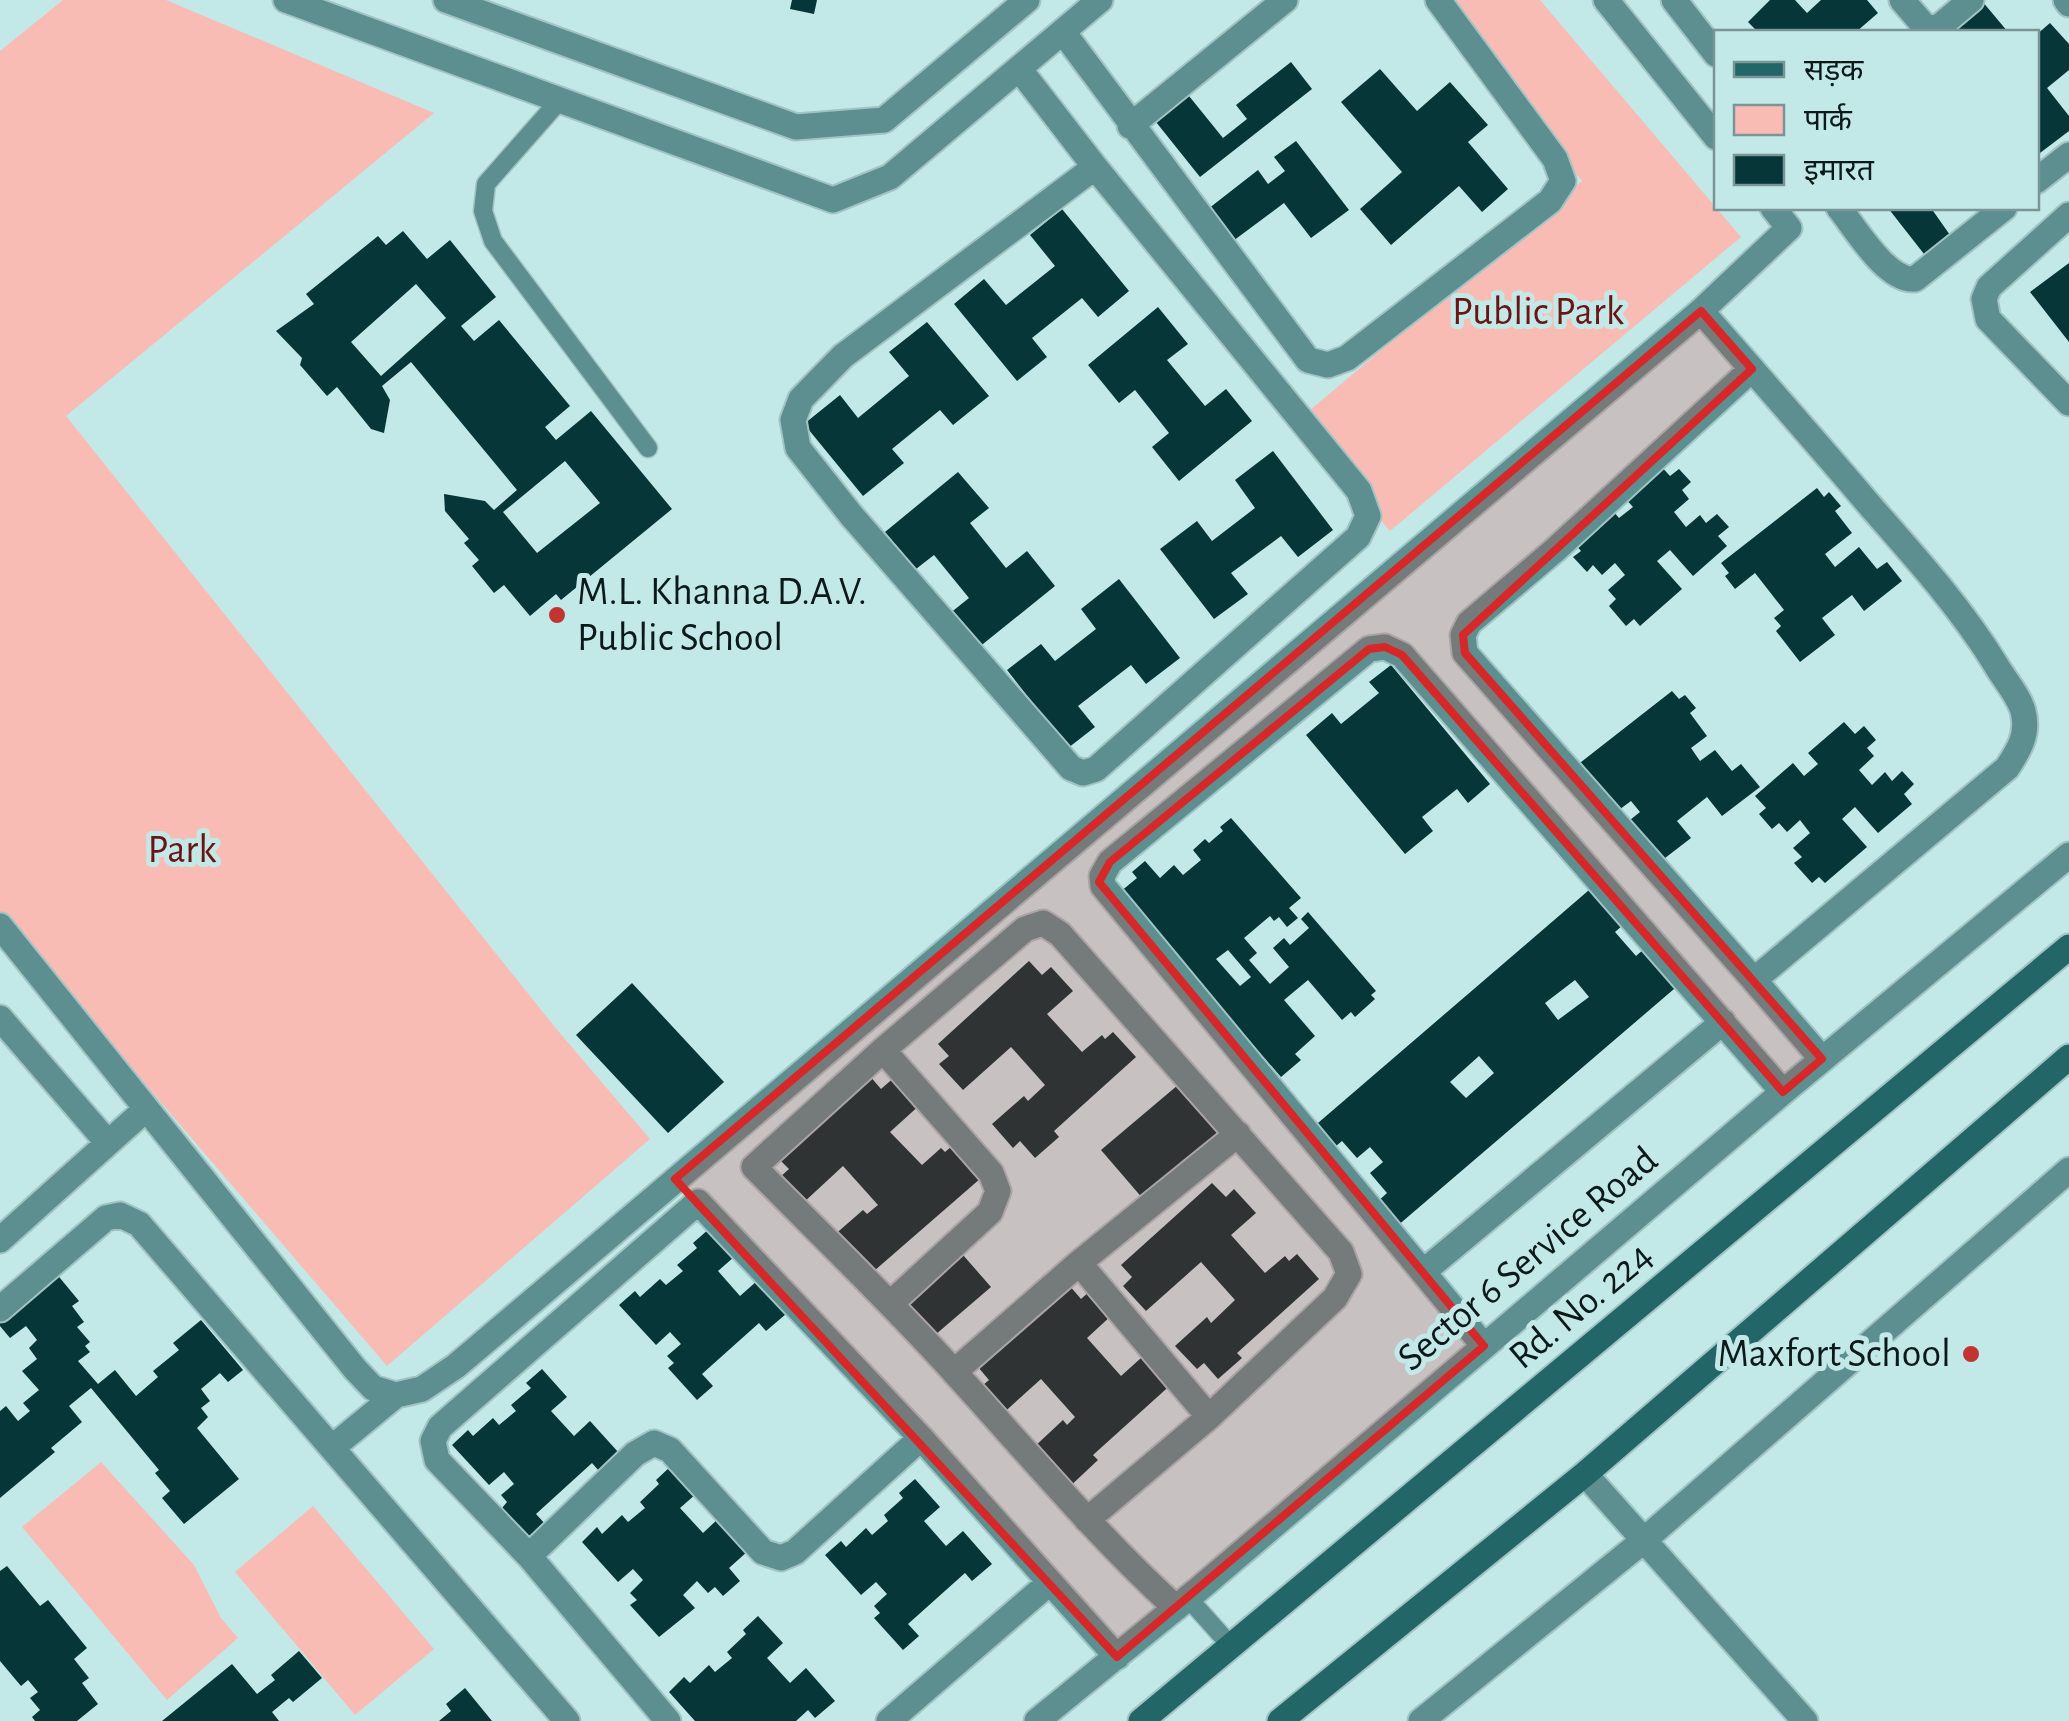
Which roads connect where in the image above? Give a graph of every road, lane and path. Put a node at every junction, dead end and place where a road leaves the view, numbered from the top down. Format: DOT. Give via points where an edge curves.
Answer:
graph roads {
  1 [pos="286,0"];
  2 [pos="446,0"];
  3 [pos="1027,0"];
  4 [pos="1100,0"];
  5 [pos="1285,0"];
  6 [pos="1438,0"];
  7 [pos="1606,0"];
  8 [pos="1674,0"];
  9 [pos="1902,0"];
  10 [pos="1971,0"];
  11 [pos="1063,32"];
  12 [pos="1714,51"];
  13 [pos="1020,70"];
  14 [pos="559,101"];
  15 [pos="1130,126"];
  16 [pos="1714,135"];
  17 [pos="2069,155"];
  18 [pos="1095,167"];
  19 [pos="2039,179"];
  20 [pos="1775,210"];
  21 [pos="1841,210"];
  22 [pos="2002,210"];
  23 [pos="2069,215"];
  24 [pos="1701,310"];
  25 [pos="1752,369"];
  26 [pos="2069,403"];
  27 [pos="648,448"];
  28 [pos="2069,855"];
  29 [pos="0,926"];
  30 [pos="2069,947"];
  31 [pos="1754,980"];
  32 [pos="0,1018"];
  33 [pos="1723,1022"];
  34 [pos="883,1050"];
  35 [pos="2069,1057"];
  36 [pos="1822,1059"];
  37 [pos="1782,1092"];
  38 [pos="146,1109"];
  39 [pos="1238,1134"];
  40 [pos="726,1137"];
  41 [pos="108,1143"];
  42 [pos="754,1167"];
  43 [pos="2069,1170"];
  44 [pos="676,1179"];
  45 [pos="698,1202"];
  46 [pos="0,1240"];
  47 [pos="1079,1263"];
  48 [pos="1423,1272"];
  49 [pos="890,1304"];
  50 [pos="0,1309"];
  51 [pos="1484,1346"];
  52 [pos="954,1372"];
  53 [pos="396,1396"];
  54 [pos="1210,1417"];
  55 [pos="921,1438"];
  56 [pos="333,1447"];
  57 [pos="1585,1474"];
  58 [pos="1087,1520"];
  59 [pos="1642,1541"];
  60 [pos="529,1556"];
  61 [pos="1049,1583"];
  62 [pos="1182,1603"];
  63 [pos="1231,1646"];
  64 [pos="1117,1657"];
  65 [pos="567,1721"];
  66 [pos="668,1721"];
  67 [pos="889,1721"];
  68 [pos="1037,1721"];
  69 [pos="1141,1721"];
  70 [pos="1280,1721"];
  71 [pos="1421,1721"];
  72 [pos="1805,1721"];
  1 -- 14 [label="street"];
  2 -- 3 [label="street" via="796,128 884,120"];
  4 -- 11 [label="street"];
  5 -- 15 [label="street"];
  6 -- 15 [label="street" via="1555,160 1562,182 1550,202 1347,358 1328,365 1308,360"];
  7 -- 16 [label="street"];
  8 -- 12 [label="street"];
  9 -- 10 [label="street" via="1928,30"];
  11 -- 13 [label="street"];
  11 -- 15 [label="street"];
  13 -- 14 [label="street" via="890,177 833,200"];
  13 -- 18 [label="street"];
  14 -- 27 [label="lane" via="486,184 484,211 494,240"];
  17 -- 19 [label="street"];
  18 -- 18 [label="street" via="1359,492 1368,516 1358,537 1096,769 1083,773 1071,768 850,515 798,448 793,420 801,400 843,356"];
  20 -- 24 [label="street" via="1789,228"];
  21 -- 22 [label="street" via="1905,280 1916,279"];
  23 -- 26 [label="street" via="1989,287 1984,299 1988,318"];
  24 -- 25 [label="street"];
  24 -- 40 [label="street"];
  25 -- 31 [label="street" via="1981,641 2023,711 2024,742 2007,768 1961,809"];
  25 -- 31 [label="street" via="1469,623 1463,636 1464,653"];
  28 -- 36 [label="street, Sector 6 Service Road"];
  29 -- 38 [label="street"];
  30 -- 63 [label="main road, Rd. No. 224"];
  31 -- 36 [label="street"];
  32 -- 41 [label="street"];
  33 -- 37 [label="street"];
  33 -- 48 [label="street"];
  33 -- 48 [label="street" via="1402,654 1385,647 1370,649 1110,862 1103,886"];
  34 -- 39 [label="street" via="1025,929 1043,922"];
  34 -- 42 [label="street"];
  34 -- 49 [label="street" via="992,1173 998,1191 990,1212"];
  35 -- 57 [label="main road"];
  36 -- 37 [label="street, Sector 6 Service Road"];
  37 -- 51 [label="street, Sector 6 Service Road"];
  38 -- 41 [label="street"];
  38 -- 53 [label="street" via="355,1369 373,1388"];
  39 -- 47 [label="street"];
  39 -- 54 [label="street" via="1341,1252 1349,1274 1335,1298"];
  40 -- 42 [label="street"];
  40 -- 44 [label="street"];
  41 -- 46 [label="street"];
  42 -- 49 [label="street"];
  43 -- 59 [label="street"];
  44 -- 45 [label="street"];
  44 -- 53 [label="street" via="456,1366"];
  45 -- 55 [label="street"];
  45 -- 60 [label="street" via="440,1427 433,1441 437,1460"];
  47 -- 52 [label="street"];
  47 -- 54 [label="street"];
  48 -- 51 [label="street"];
  49 -- 52 [label="street"];
  50 -- 56 [label="street" via="106,1218 120,1215 140,1224"];
  51 -- 62 [label="street, Sector 6 Service Road"];
  52 -- 58 [label="street"];
  53 -- 56 [label="street"];
  54 -- 58 [label="street"];
  55 -- 60 [label="street" via="781,1558 763,1552 670,1450 654,1443"];
  55 -- 61 [label="street"];
  56 -- 65 [label="street"];
  57 -- 59 [label="street"];
  57 -- 70 [label="main road"];
  58 -- 62 [label="street"];
  59 -- 71 [label="street"];
  59 -- 72 [label="street"];
  60 -- 66 [label="street"];
  61 -- 64 [label="street"];
  61 -- 67 [label="street"];
  62 -- 63 [label="lane"];
  62 -- 64 [label="street, Sector 6 Service Road"];
  63 -- 69 [label="main road, Rd. No. 224"];
  64 -- 68 [label="street, Sector 6 Service Road"];
}
